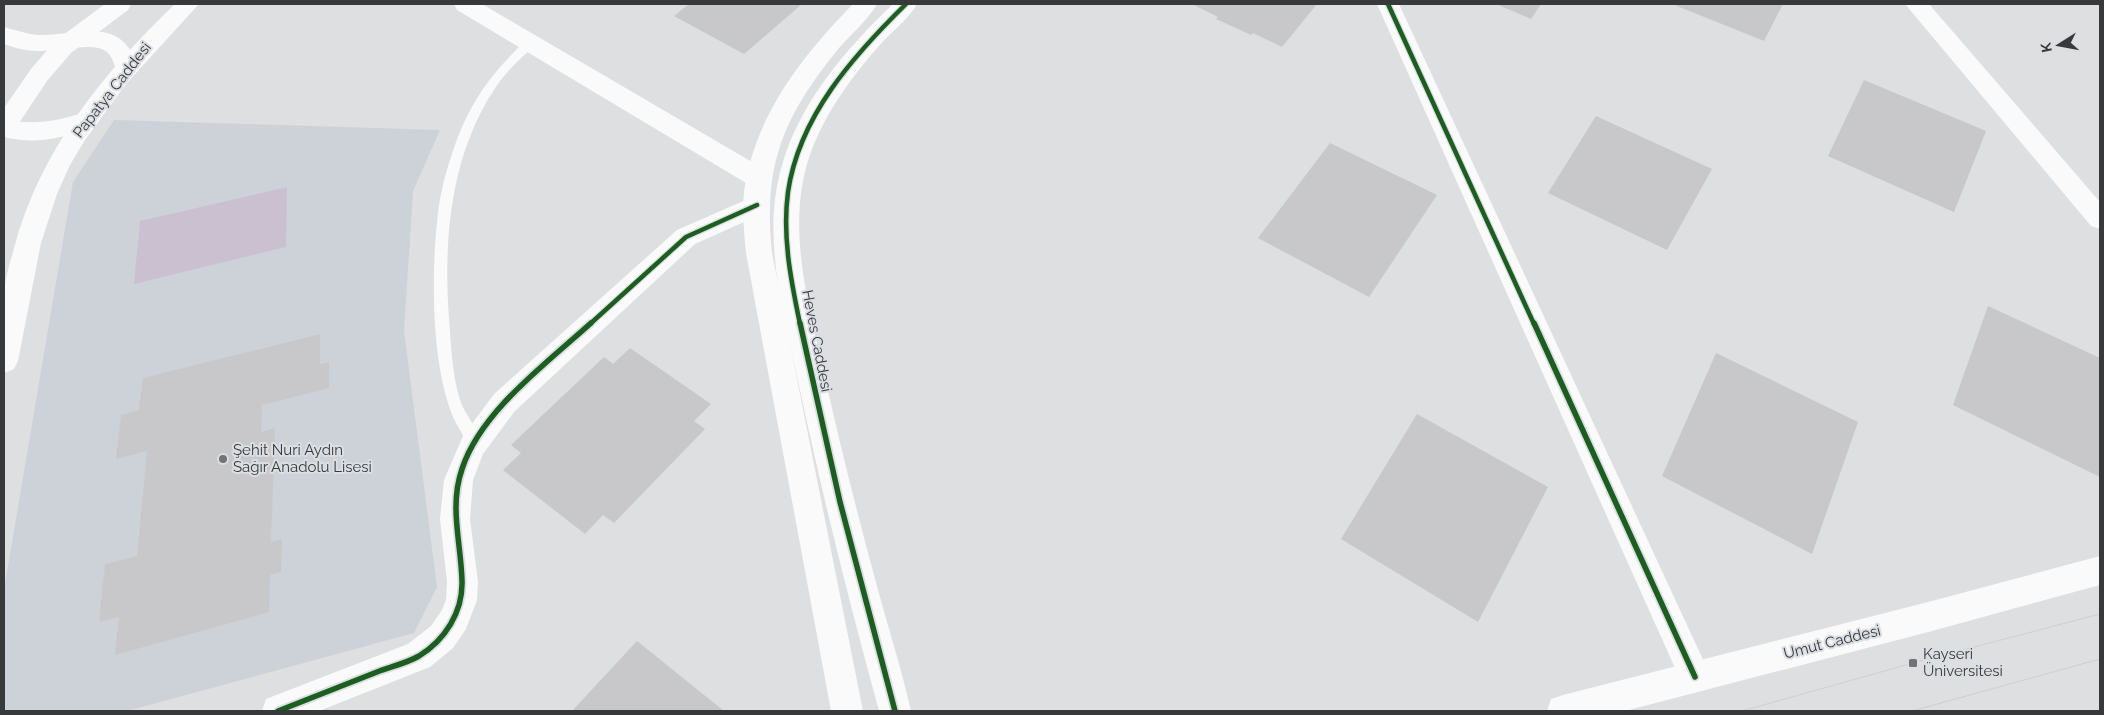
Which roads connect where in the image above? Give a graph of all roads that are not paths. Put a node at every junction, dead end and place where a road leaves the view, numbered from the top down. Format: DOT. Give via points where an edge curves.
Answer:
graph roads {
  1 [pos="120,4"];
  2 [pos="188,4"];
  3 [pos="465,4"];
  4 [pos="866,4"];
  5 [pos="906,4"];
  6 [pos="1388,4"];
  7 [pos="1916,4"];
  8 [pos="4,35"];
  9 [pos="74,40"];
  10 [pos="530,42"];
  11 [pos="126,67"];
  12 [pos="85,120"];
  13 [pos="4,127"];
  14 [pos="758,192"];
  15 [pos="2100,219"];
  16 [pos="4,361"];
  17 [pos="475,440"];
  18 [pos="2100,570"];
  19 [pos="1695,677"];
  20 [pos="278,711"];
  21 [pos="847,711"];
  22 [pos="895,711"];
  23 [pos="1563,711"];
  1 -- 9 [label="street"];
  2 -- 11 [label="street, Papatya Caddesi"];
  3 -- 10 [label="street"];
  4 -- 14 [label="street" via="832,41 794,92 771,138"];
  5 -- 22 [label="street, Heves Caddesi" via="857,55 814,116 793,170 786,230 826,445 857,576"];
  6 -- 19 [label="street"];
  7 -- 15 [label="street"];
  8 -- 9 [label="street" via="23,42"];
  9 -- 11 [label="street" via="94,39 112,44 125,58"];
  9 -- 13 [label="street" via="39,75"];
  10 -- 14 [label="street"];
  10 -- 17 [label="lane" via="497,77 475,115 450,178 441,277 442,323 450,389 463,426"];
  11 -- 12 [label="street, Papatya Caddesi"];
  12 -- 13 [label="street" via="41,132 14,131"];
  12 -- 16 [label="street, Papatya Caddesi" via="57,167 33,226"];
  14 -- 17 [label="street" via="686,237 504,404"];
  14 -- 21 [label="street" via="759,254"];
  17 -- 20 [label="street" via="464,460 456,495 463,600 447,632 419,656"];
  18 -- 19 [label="street, Umut Caddesi"];
  19 -- 23 [label="street, Umut Caddesi"];
}
